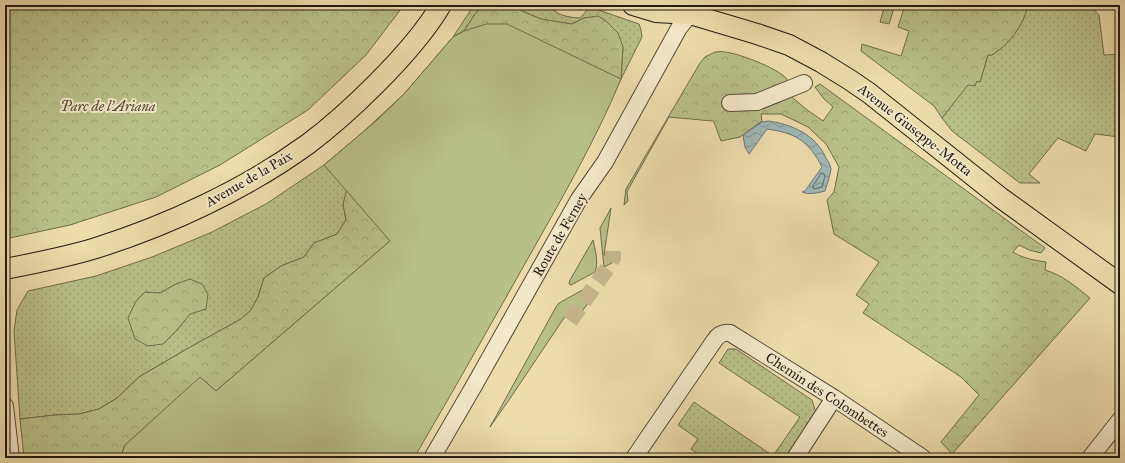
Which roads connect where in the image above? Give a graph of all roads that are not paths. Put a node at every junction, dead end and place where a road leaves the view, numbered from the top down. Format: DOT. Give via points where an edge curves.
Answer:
graph roads {
  1 [pos="441,5"];
  2 [pos="633,5"];
  3 [pos="690,8"];
  4 [pos="804,83"];
  5 [pos="730,103"];
  6 [pos="5,269"];
  7 [pos="1120,284"];
  8 [pos="834,398"];
  9 [pos="5,406"];
  10 [pos="1120,420"];
  11 [pos="11,458"];
  12 [pos="432,458"];
  13 [pos="634,458"];
  14 [pos="795,458"];
  15 [pos="924,458"];
  16 [pos="1090,458"];
  1 -- 6 [label="main road, Avenue de la Paix" via="412,45 363,97 308,144 237,189 115,242"];
  2 -- 3 [label="main road, Avenue Giuseppe-Motta" via="656,12"];
  3 -- 7 [label="main road, Avenue Giuseppe-Motta" via="789,45 850,80 1001,198"];
  3 -- 12 [label="street, Route de Ferney" via="606,162 579,199"];
  4 -- 5 [label="street" via="757,102"];
  8 -- 13 [label="street, Chemin des Colombettes" via="730,333 721,333"];
  8 -- 14 [label="street"];
  8 -- 15 [label="street, Chemin des Colombettes"];
  9 -- 11 [label="street"];
  10 -- 16 [label="street"];
}
